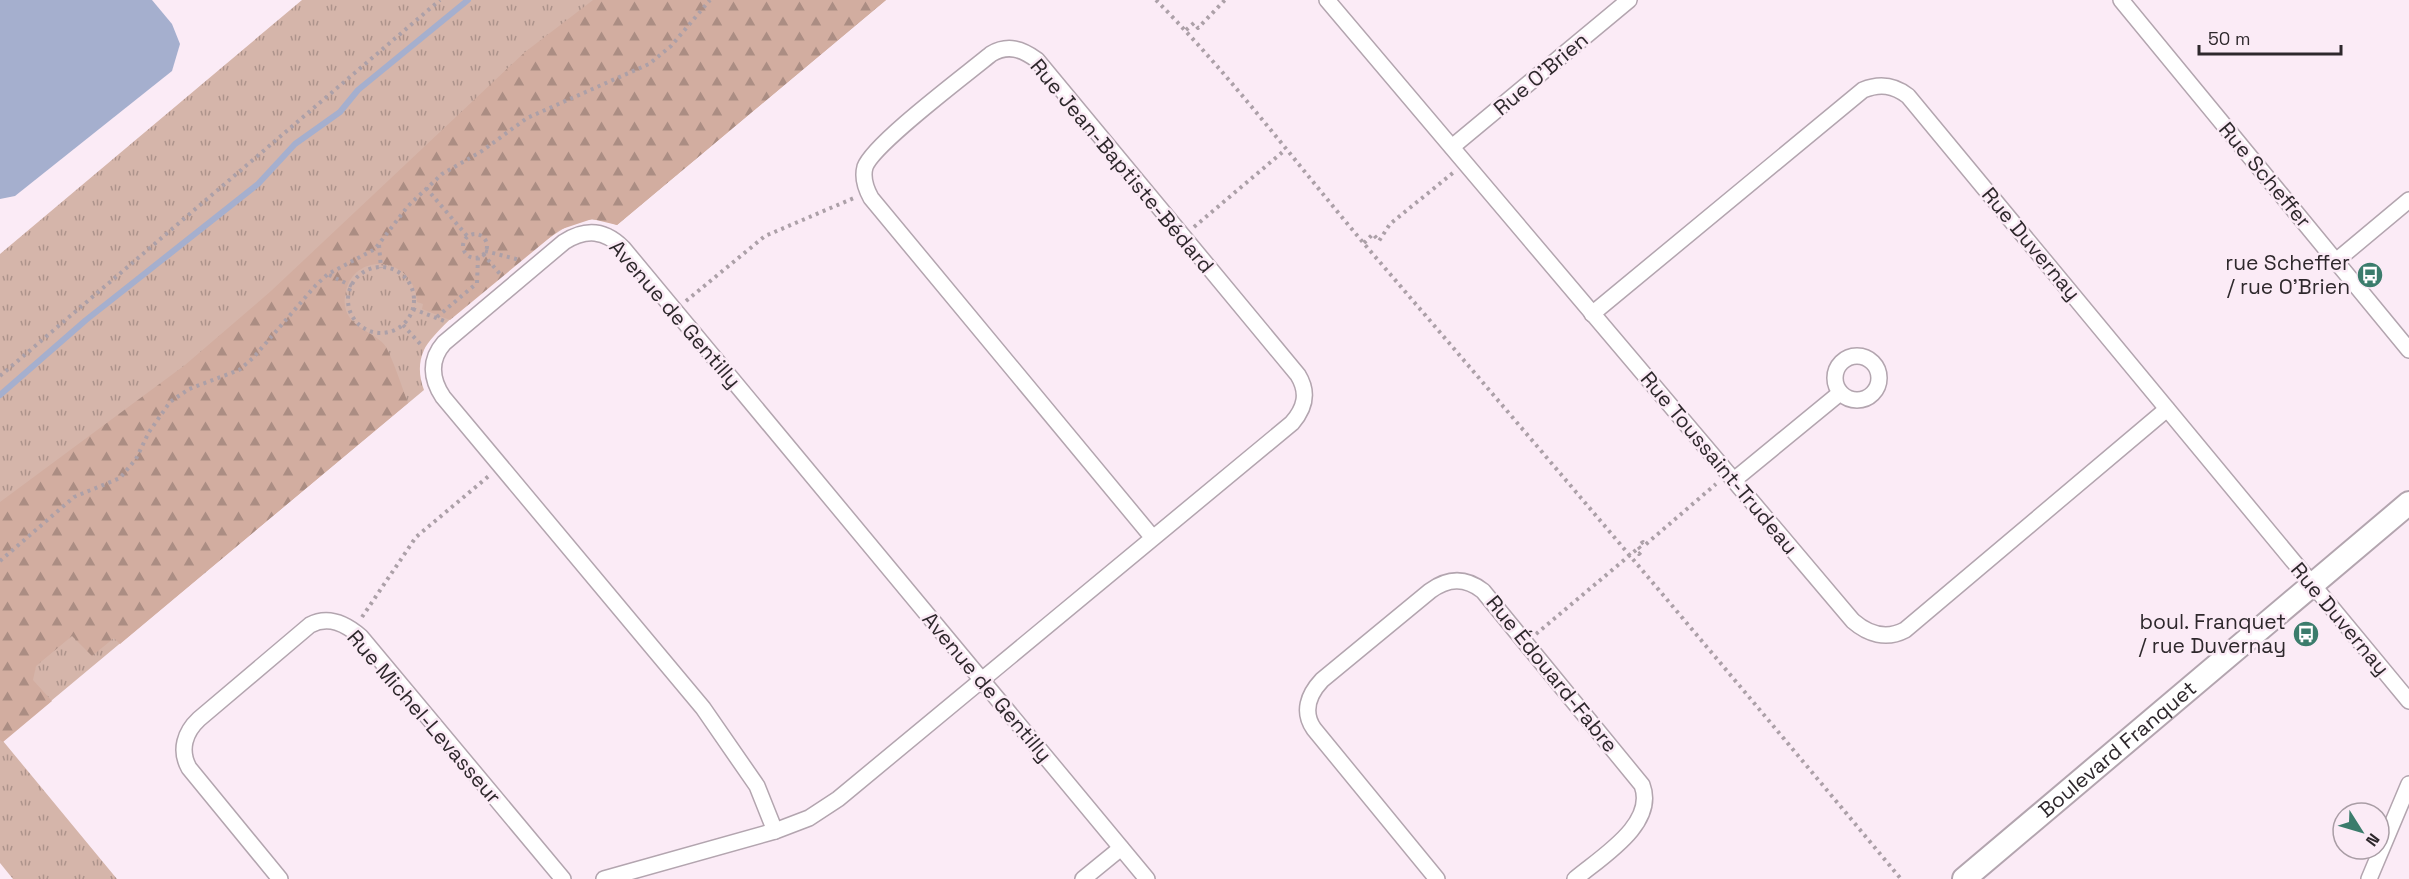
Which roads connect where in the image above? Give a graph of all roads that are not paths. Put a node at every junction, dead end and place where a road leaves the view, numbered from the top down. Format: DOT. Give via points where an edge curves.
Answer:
graph roads {
  1 [pos="1328,0"];
  2 [pos="1629,0"];
  3 [pos="2121,0"];
  4 [pos="1452,147"];
  5 [pos="2409,200"];
  6 [pos="2336,261"];
  7 [pos="1592,314"];
  8 [pos="2409,350"];
  9 [pos="1840,393"];
  10 [pos="2167,409"];
  11 [pos="1734,480"];
  12 [pos="2409,503"];
  13 [pos="2409,522"];
  14 [pos="1154,538"];
  15 [pos="2316,590"];
  16 [pos="981,681"];
  17 [pos="2409,701"];
  18 [pos="2409,784"];
  19 [pos="775,831"];
  20 [pos="1121,848"];
  21 [pos="280,879"];
  22 [pos="563,879"];
  23 [pos="604,879"];
  24 [pos="1083,879"];
  25 [pos="1147,879"];
  26 [pos="1437,879"];
  27 [pos="1575,879"];
  28 [pos="1964,879"];
  29 [pos="1986,879"];
  30 [pos="2369,879"];
  1 -- 4 [label="street, Rue Toussaint-Trudeau"];
  2 -- 4 [label="street, Rue O'Brien"];
  3 -- 6 [label="street, Rue Scheffer"];
  4 -- 7 [label="street, Rue Toussaint-Trudeau"];
  5 -- 6 [label="street"];
  6 -- 8 [label="street, Rue Scheffer"];
  7 -- 10 [label="street, Rue Duvernay" via="1863,90 1891,86 1908,96"];
  7 -- 11 [label="street, Rue Toussaint-Trudeau"];
  9 -- 11 [label="street"];
  10 -- 11 [label="street, Rue Toussaint-Trudeau" via="1897,634 1878,635 1853,621"];
  10 -- 15 [label="street, Rue Duvernay"];
  12 -- 15 [label="street, Boulevard Franquet"];
  13 -- 15 [label="street, Boulevard Franquet"];
  14 -- 14 [label="street, Rue Jean-Baptiste-Bédard" via="871,198 865,184 865,168 880,146 991,54 1004,48 1018,49 1037,60 1303,383 1305,399 1292,423"];
  14 -- 16 [label="street, Rue Jean-Baptiste-Bédard"];
  15 -- 17 [label="street, Rue Duvernay"];
  15 -- 28 [label="street, Boulevard Franquet"];
  15 -- 29 [label="street, Boulevard Franquet"];
  16 -- 19 [label="street" via="831,804 809,818"];
  16 -- 19 [label="street, Avenue de Gentilly" via="623,249 611,237 597,233 582,233 564,242 444,343 435,356 435,382 450,405 710,716 757,786"];
  16 -- 20 [label="street, Avenue de Gentilly"];
  18 -- 30 [label="street"];
  19 -- 23 [label="street"];
  20 -- 24 [label="street"];
  20 -- 25 [label="street, Avenue de Gentilly"];
  21 -- 22 [label="street, Rue Michel-Levasseur" via="189,768 184,745 199,718 310,625 324,620 339,622 361,637"];
  26 -- 27 [label="street, Rue Édouard-Fabre" via="1314,729 1308,718 1308,705 1316,686 1340,665 1430,591 1457,580 1483,591 1637,777 1646,794 1645,810 1634,828"];
}
